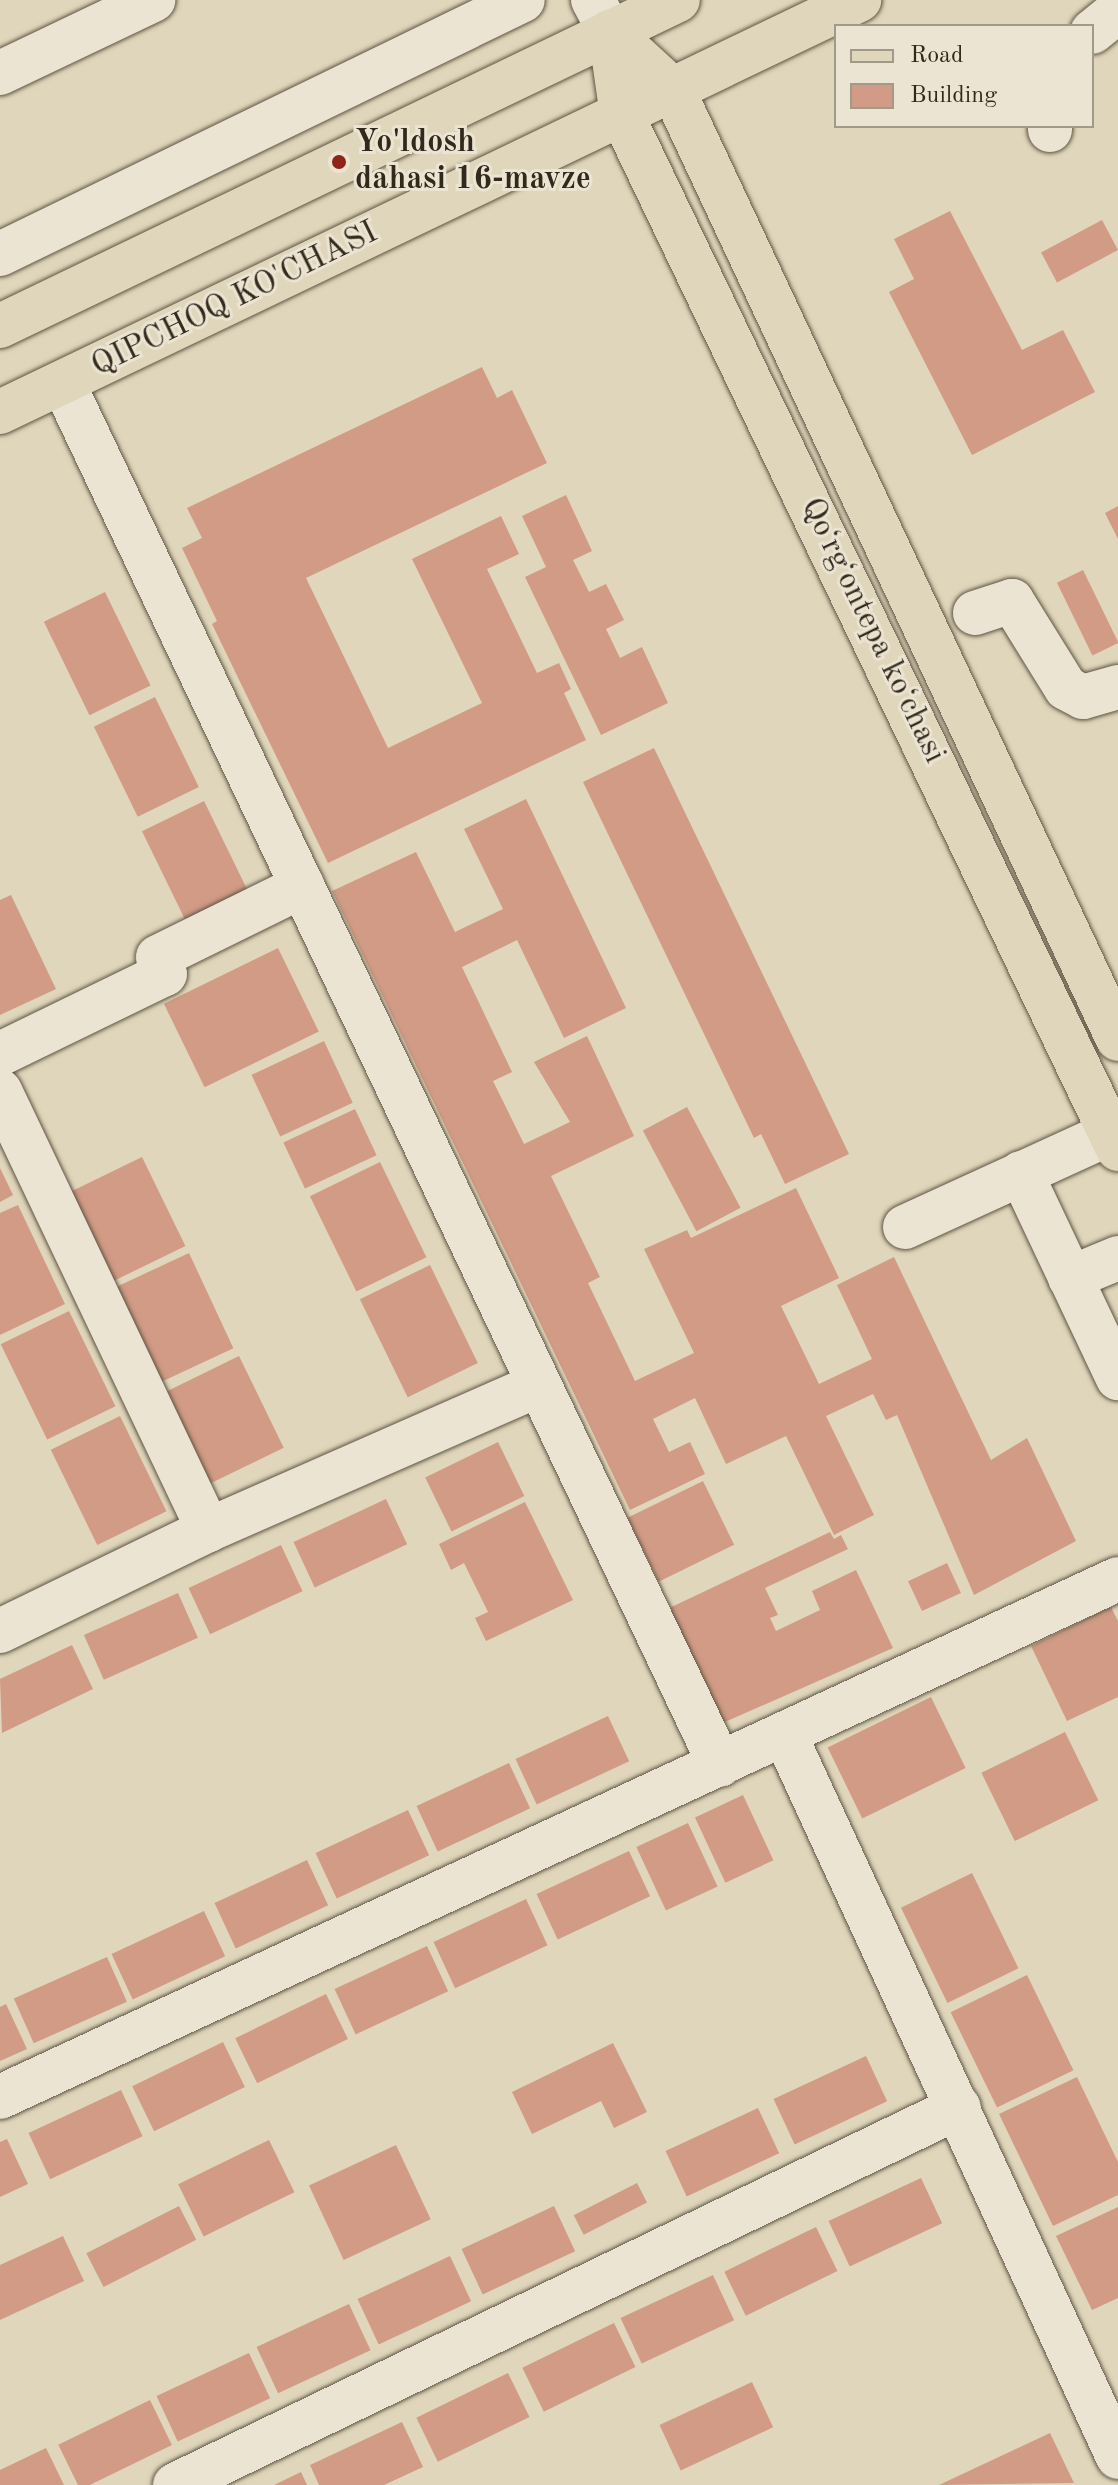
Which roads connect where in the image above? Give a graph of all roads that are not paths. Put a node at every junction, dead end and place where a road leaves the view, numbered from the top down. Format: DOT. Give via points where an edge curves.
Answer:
graph roads {
  1 [pos="153,0"];
  2 [pos="523,0"];
  3 [pos="678,0"];
  4 [pos="859,0"];
  5 [pos="1118,11"];
  6 [pos="602,16"];
  7 [pos="1094,30"];
  8 [pos="0,73"];
  9 [pos="673,90"];
  10 [pos="622,115"];
  11 [pos="0,254"];
  12 [pos="0,326"];
  13 [pos="63,383"];
  14 [pos="0,412"];
  15 [pos="975,613"];
  16 [pos="1118,687"];
  17 [pos="302,886"];
  18 [pos="1118,1039"];
  19 [pos="0,1054"];
  20 [pos="0,1091"];
  21 [pos="1114,1141"];
  22 [pos="1021,1173"];
  23 [pos="905,1227"];
  24 [pos="1118,1258"];
  25 [pos="1070,1278"];
  26 [pos="1118,1378"];
  27 [pos="536,1386"];
  28 [pos="208,1530"];
  29 [pos="1118,1579"];
  30 [pos="0,1631"];
  31 [pos="785,1735"];
  32 [pos="720,1765"];
  33 [pos="0,2097"];
  34 [pos="959,2107"];
  35 [pos="1118,2457"];
  36 [pos="175,2485"];
  1 -- 8 [label="street"];
  2 -- 11 [label="street"];
  3 -- 6 [label="main road"];
  4 -- 9 [label="main road, QIPCHOQ KO'CHASI"];
  5 -- 7 [label="street"];
  6 -- 9 [label="main road"];
  6 -- 10 [label="main road, Qoʻrgʻontepa koʻchasi"];
  6 -- 12 [label="main road"];
  9 -- 10 [label="main road, QIPCHOQ KO'CHASI"];
  9 -- 18 [label="main road, Qoʻrgʻontepa koʻchasi"];
  10 -- 13 [label="main road, QIPCHOQ KO'CHASI"];
  10 -- 21 [label="main road, Qoʻrgʻontepa koʻchasi"];
  13 -- 14 [label="main road, QIPCHOQ KO'CHASI"];
  13 -- 17 [label="street"];
  15 -- 16 [label="street" via="1012,601 1066,688 1083,697"];
  17 -- 19 [label="street" via="158,957 165,974"];
  17 -- 27 [label="street"];
  20 -- 28 [label="street"];
  21 -- 22 [label="street"];
  22 -- 23 [label="street"];
  22 -- 25 [label="street"];
  24 -- 25 [label="street"];
  25 -- 26 [label="street"];
  27 -- 28 [label="street"];
  27 -- 32 [label="street"];
  28 -- 30 [label="street"];
  29 -- 31 [label="street"];
  31 -- 32 [label="street"];
  31 -- 34 [label="street"];
  32 -- 33 [label="street"];
  34 -- 35 [label="street"];
  34 -- 36 [label="street"];
}
